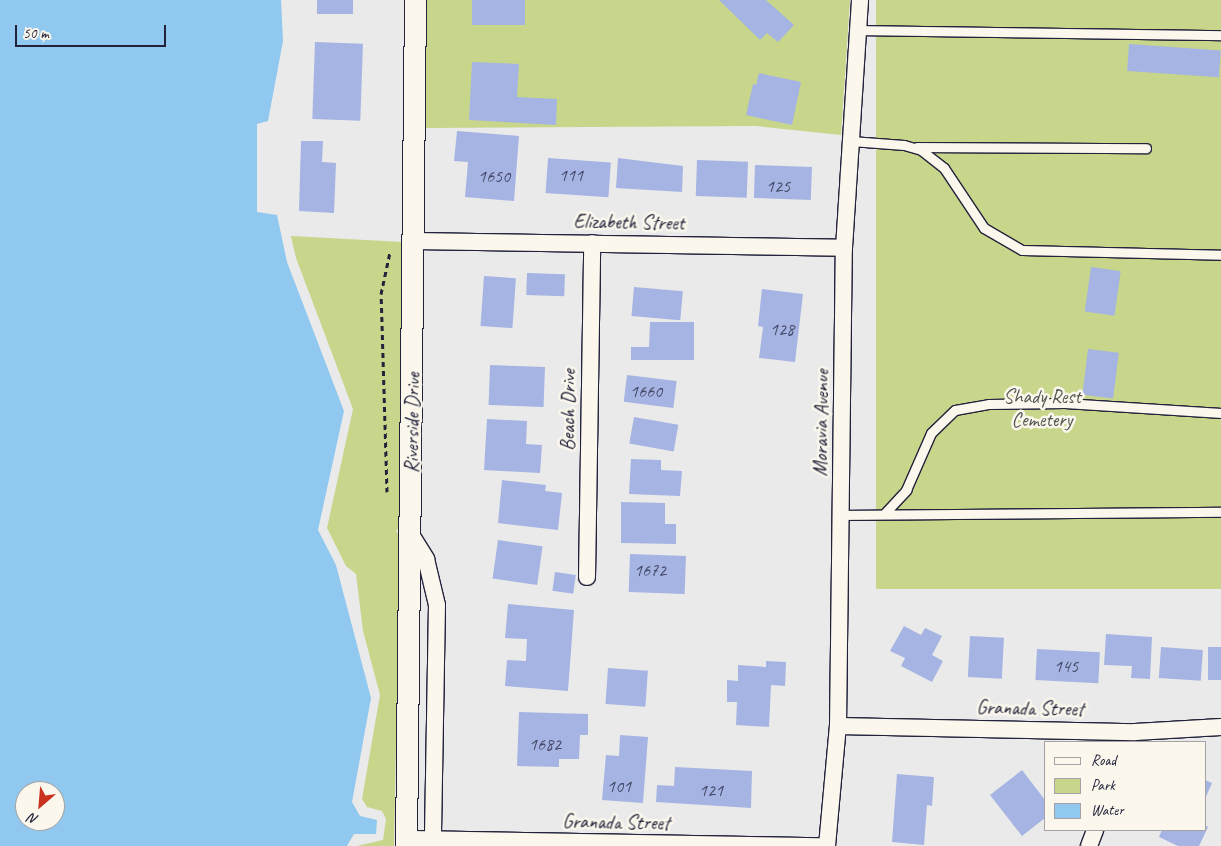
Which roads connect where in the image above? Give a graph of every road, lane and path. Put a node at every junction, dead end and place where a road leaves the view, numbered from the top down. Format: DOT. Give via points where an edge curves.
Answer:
graph roads {
  1 [pos="415,0"];
  2 [pos="860,0"];
  3 [pos="858,30"];
  4 [pos="1221,35"];
  5 [pos="851,141"];
  6 [pos="911,147"];
  7 [pos="1146,148"];
  8 [pos="414,241"];
  9 [pos="592,243"];
  10 [pos="844,248"];
  11 [pos="1221,255"];
  12 [pos="1221,413"];
  13 [pos="1221,512"];
  14 [pos="884,514"];
  15 [pos="841,515"];
  16 [pos="410,533"];
  17 [pos="587,577"];
  18 [pos="838,726"];
  19 [pos="1221,727"];
  20 [pos="1133,737"];
  21 [pos="1096,831"];
  22 [pos="406,843"];
  23 [pos="433,843"];
  24 [pos="827,846"];
  25 [pos="1089,846"];
  1 -- 8 [label="street, Riverside Drive"];
  2 -- 3 [label="street, Moravia Avenue"];
  3 -- 4 [label="lane"];
  3 -- 5 [label="street, Moravia Avenue"];
  5 -- 6 [label="lane"];
  5 -- 10 [label="street, Moravia Avenue"];
  6 -- 7 [label="lane"];
  6 -- 11 [label="lane" via="921,150 944,168 984,228 1022,250"];
  8 -- 9 [label="street, Elizabeth Street"];
  8 -- 16 [label="street, Riverside Drive"];
  9 -- 10 [label="street, Elizabeth Street"];
  9 -- 17 [label="street, Beach Drive"];
  10 -- 15 [label="street, Moravia Avenue"];
  12 -- 14 [label="lane" via="1065,403 989,404 955,410 931,433 906,490"];
  13 -- 14 [label="lane"];
  14 -- 15 [label="lane"];
  15 -- 18 [label="street, Moravia Avenue"];
  16 -- 22 [label="street, Riverside Drive"];
  16 -- 23 [label="street" via="426,559 437,605"];
  18 -- 20 [label="street, Granada Street"];
  18 -- 24 [label="street, Moravia Avenue"];
  19 -- 20 [label="street, Granada Street"];
  21 -- 25 [label="street"];
  22 -- 23 [label="street, Granada Street"];
  23 -- 24 [label="street, Granada Street"];
}
